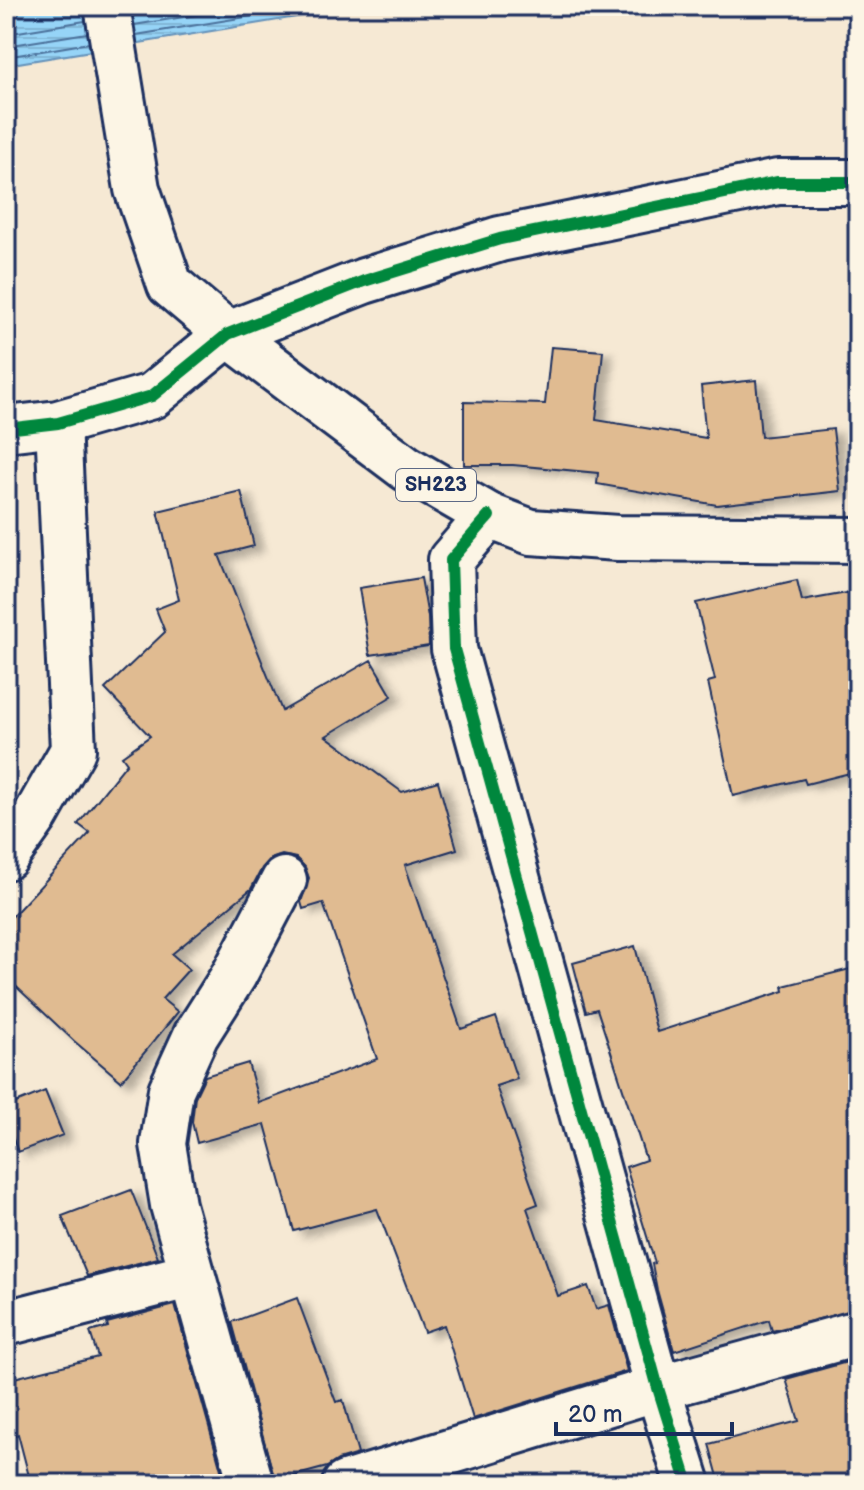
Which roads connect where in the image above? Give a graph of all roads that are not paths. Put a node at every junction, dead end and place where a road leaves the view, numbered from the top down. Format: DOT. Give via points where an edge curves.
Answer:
graph roads {
  1 [pos="107,6"];
  2 [pos="858,182"];
  3 [pos="228,334"];
  4 [pos="58,423"];
  5 [pos="6,429"];
  6 [pos="489,516"];
  7 [pos="858,540"];
  8 [pos="6,857"];
  9 [pos="284,880"];
  10 [pos="192,1275"];
  11 [pos="6,1323"];
  12 [pos="858,1333"];
  13 [pos="658,1388"];
  14 [pos="251,1484"];
  15 [pos="345,1484"];
  16 [pos="688,1484"];
  1 -- 3 [label="street, SH223" via="137,189 170,285"];
  2 -- 3 [label="street" via="778,182 500,239 364,281"];
  3 -- 4 [label="street" via="152,396"];
  3 -- 6 [label="street, SH223" via="406,468"];
  4 -- 5 [label="street"];
  4 -- 8 [label="street" via="73,750"];
  6 -- 7 [label="street, SH223" via="531,532 618,538"];
  6 -- 13 [label="street" via="451,560 454,649"];
  9 -- 10 [label="street" via="196,1035 171,1090 163,1144"];
  10 -- 11 [label="street"];
  10 -- 14 [label="street"];
  12 -- 13 [label="street"];
  13 -- 15 [label="street"];
  13 -- 16 [label="street"];
}
